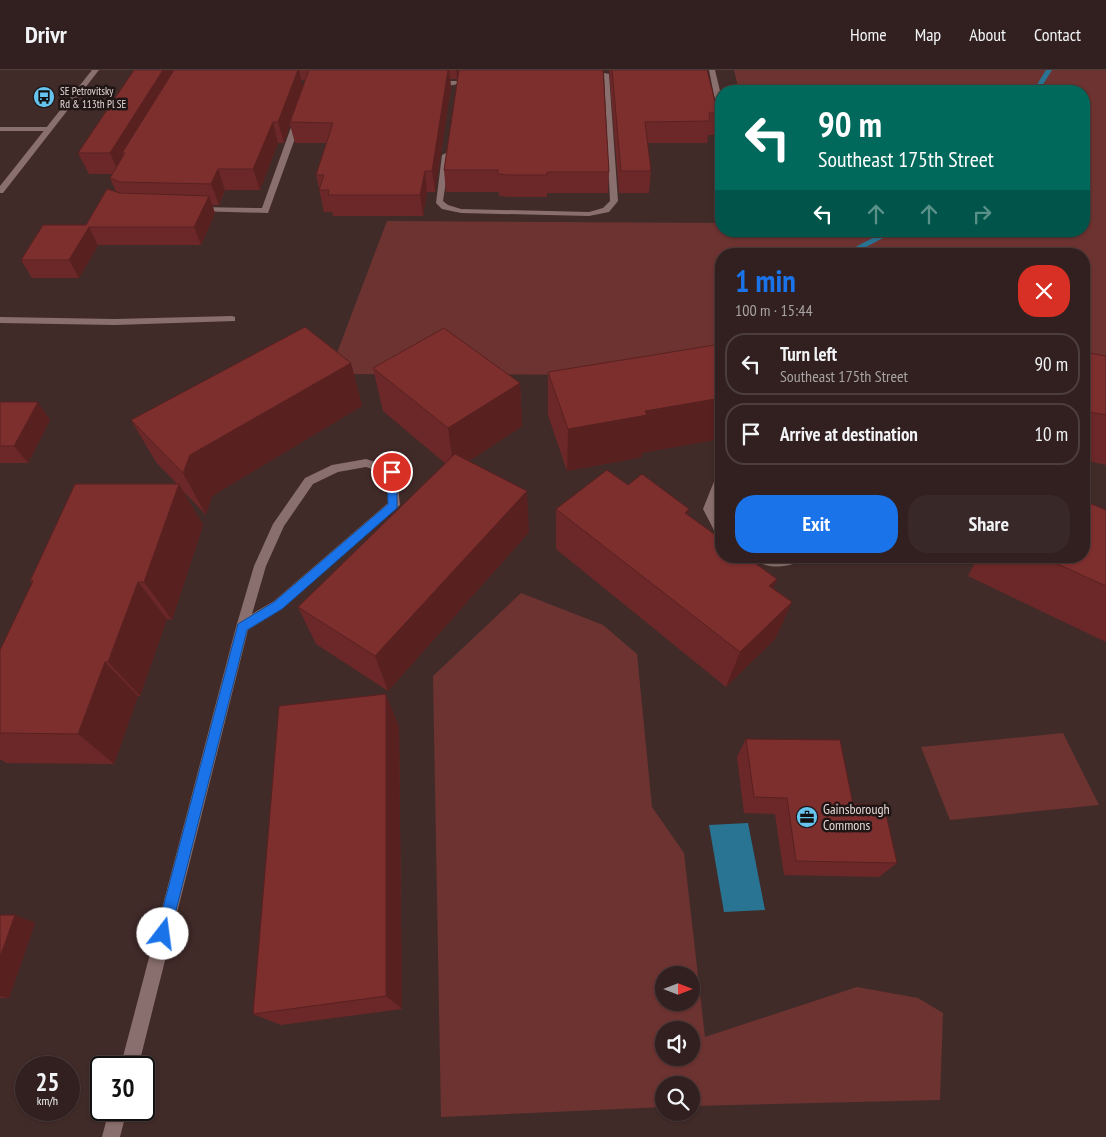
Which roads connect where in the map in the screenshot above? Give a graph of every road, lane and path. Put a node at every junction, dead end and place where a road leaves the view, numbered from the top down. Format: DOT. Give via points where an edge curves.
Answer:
graph roads {
  1 [pos="96,70"];
  2 [pos="712,70"];
  3 [pos="606,72"];
  4 [pos="596,74"];
  5 [pos="485,77"];
  6 [pos="428,83"];
  7 [pos="457,83"];
  8 [pos="715,85"];
  9 [pos="456,93"];
  10 [pos="300,112"];
  11 [pos="0,129"];
  12 [pos="47,130"];
  13 [pos="448,142"];
  14 [pos="0,191"];
  15 [pos="187,209"];
  16 [pos="232,319"];
  17 [pos="0,320"];
  18 [pos="715,493"];
  19 [pos="715,521"];
  20 [pos="242,627"];
  21 [pos="132,1056"];
  22 [pos="115,1121"];
  23 [pos="111,1137"];
  1 -- 12 [label="street"];
  2 -- 8 [label="street"];
  3 -- 4 [label="street"];
  3 -- 13 [label="street" via="614,201 606,210 579,213 461,211 445,207 439,200"];
  5 -- 7 [label="street"];
  6 -- 7 [label="street"];
  7 -- 9 [label="street"];
  10 -- 15 [label="street" via="264,211"];
  11 -- 12 [label="street"];
  12 -- 14 [label="street"];
  16 -- 17 [label="street"];
  18 -- 19 [label="street" via="709,509"];
  20 -- 20 [label="street" via="278,605 394,505 392,472 366,463 336,468 310,480 278,524 260,566"];
  20 -- 21 [label="street"];
  22 -- 23 [label="street"];
}
